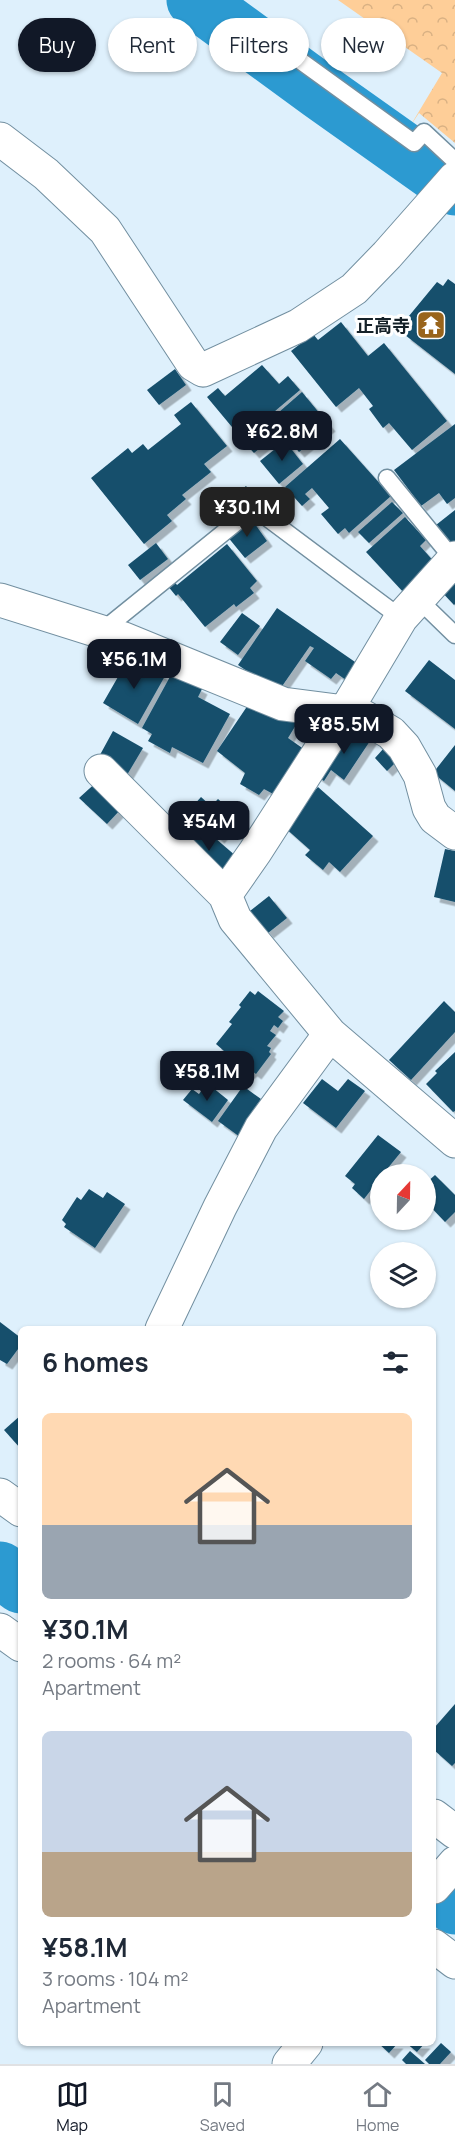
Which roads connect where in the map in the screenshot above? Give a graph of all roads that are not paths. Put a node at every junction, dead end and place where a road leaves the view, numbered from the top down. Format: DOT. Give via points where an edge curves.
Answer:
graph roads {
  1 [pos="309,67"];
  2 [pos="0,138"];
  3 [pos="455,161"];
  4 [pos="448,185"];
  5 [pos="387,478"];
  6 [pos="454,559"];
  7 [pos="0,600"];
  8 [pos="410,609"];
  9 [pos="102,632"];
  10 [pos="455,635"];
  11 [pos="345,712"];
  12 [pos="101,771"];
  13 [pos="455,833"];
  14 [pos="225,895"];
  15 [pos="330,1034"];
  16 [pos="455,1141"];
  17 [pos="163,1326"];
  18 [pos="0,1630"];
  19 [pos="18,1644"];
  20 [pos="436,1818"];
  21 [pos="455,1832"];
  22 [pos="455,1863"];
  23 [pos="436,1885"];
  24 [pos="436,1948"];
  25 [pos="455,1962"];
  26 [pos="304,2046"];
  27 [pos="289,2064"];
  1 -- 3 [label="lane" via="414,143 424,132"];
  2 -- 4 [label="street" via="46,174 105,230 193,364 203,370 298,326 354,290"];
  5 -- 6 [label="lane"];
  6 -- 8 [label="street"];
  7 -- 9 [label="street"];
  8 -- 9 [label="lane" via="254,508"];
  8 -- 10 [label="lane"];
  8 -- 11 [label="street"];
  9 -- 11 [label="street" via="283,704"];
  11 -- 13 [label="street" via="364,717 405,747 420,775 429,808 435,818"];
  11 -- 14 [label="street"];
  12 -- 14 [label="street"];
  14 -- 15 [label="street" via="234,919"];
  15 -- 16 [label="street"];
  15 -- 17 [label="street" via="261,1128"];
  18 -- 19 [label="street"];
  20 -- 21 [label="street"];
  22 -- 23 [label="street"];
  24 -- 25 [label="street"];
  26 -- 27 [label="street"];
}
